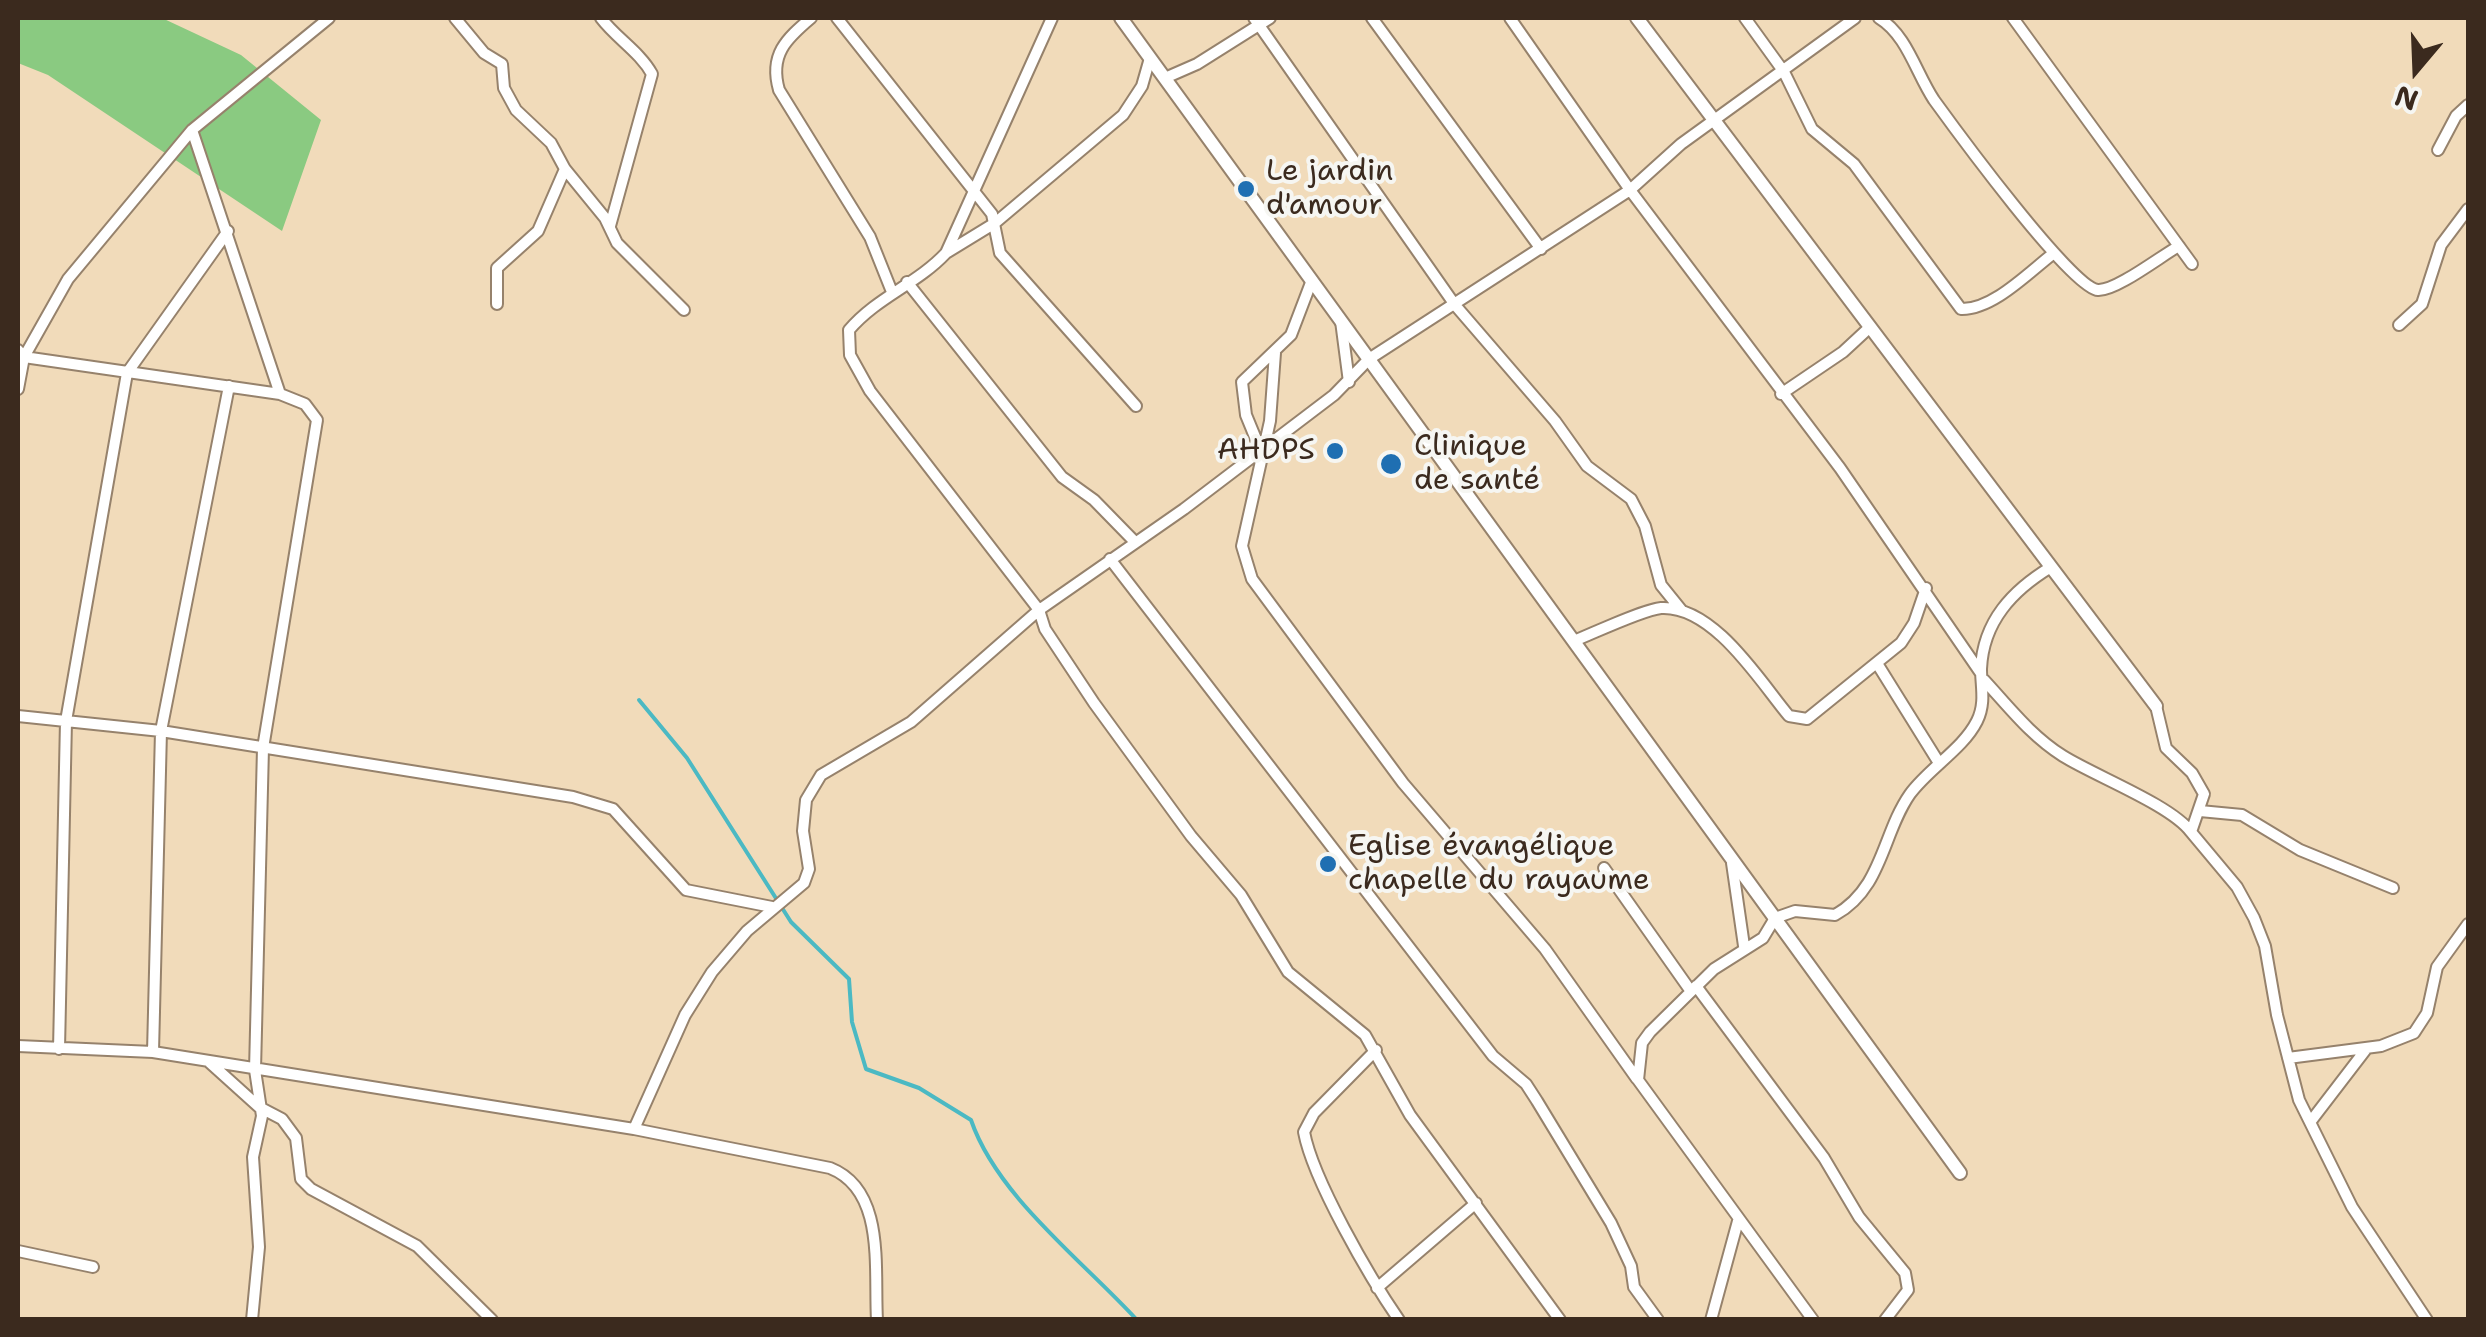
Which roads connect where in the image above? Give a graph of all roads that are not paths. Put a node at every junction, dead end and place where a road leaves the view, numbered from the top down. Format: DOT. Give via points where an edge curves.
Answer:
graph roads {
  1 [pos="329,18"];
  2 [pos="455,18"];
  3 [pos="602,18"];
  4 [pos="811,18"];
  5 [pos="836,18"];
  6 [pos="1052,18"];
  7 [pos="1121,18"];
  8 [pos="1372,18"];
  9 [pos="1510,18"];
  10 [pos="1637,18"];
  11 [pos="1744,18"];
  12 [pos="1855,18"];
  13 [pos="1879,18"];
  14 [pos="2013,18"];
  15 [pos="1261,20"];
  16 [pos="1150,58"];
  17 [pos="1784,72"];
  18 [pos="1165,78"];
  19 [pos="2468,105"];
  20 [pos="1714,120"];
  21 [pos="192,130"];
  22 [pos="2438,150"];
  23 [pos="566,170"];
  24 [pos="974,188"];
  25 [pos="1630,190"];
  26 [pos="2468,210"];
  27 [pos="995,224"];
  28 [pos="610,227"];
  29 [pos="228,231"];
  30 [pos="2178,246"];
  31 [pos="1540,249"];
  32 [pos="2054,252"];
  33 [pos="946,253"];
  34 [pos="2192,264"];
  35 [pos="1312,280"];
  36 [pos="907,282"];
  37 [pos="892,292"];
  38 [pos="497,304"];
  39 [pos="1454,305"];
  40 [pos="684,310"];
  41 [pos="1340,320"];
  42 [pos="2399,325"];
  43 [pos="1870,327"];
  44 [pos="1275,353"];
  45 [pos="21,354"];
  46 [pos="1369,359"];
  47 [pos="127,373"];
  48 [pos="1349,382"];
  49 [pos="230,386"];
  50 [pos="18,389"];
  51 [pos="280,394"];
  52 [pos="1781,394"];
  53 [pos="1136,406"];
  54 [pos="1262,447"];
  55 [pos="1135,542"];
  56 [pos="1110,559"];
  57 [pos="2051,567"];
  58 [pos="1926,588"];
  59 [pos="1039,610"];
  60 [pos="1682,612"];
  61 [pos="1574,641"];
  62 [pos="1878,665"];
  63 [pos="1982,676"];
  64 [pos="2156,706"];
  65 [pos="18,716"];
  66 [pos="66,721"];
  67 [pos="161,732"];
  68 [pos="263,748"];
  69 [pos="1939,763"];
  70 [pos="2200,812"];
  71 [pos="2191,832"];
  72 [pos="1730,857"];
  73 [pos="1604,868"];
  74 [pos="2393,888"];
  75 [pos="772,907"];
  76 [pos="1775,918"];
  77 [pos="2468,924"];
  78 [pos="1744,946"];
  79 [pos="1694,988"];
  80 [pos="18,1046"];
  81 [pos="2367,1048"];
  82 [pos="59,1049"];
  83 [pos="1376,1050"];
  84 [pos="153,1052"];
  85 [pos="2288,1058"];
  86 [pos="208,1060"];
  87 [pos="256,1070"];
  88 [pos="1638,1080"];
  89 [pos="259,1107"];
  90 [pos="2311,1121"];
  91 [pos="634,1128"];
  92 [pos="1960,1173"];
  93 [pos="1476,1203"];
  94 [pos="1738,1221"];
  95 [pos="18,1250"];
  96 [pos="93,1267"];
  97 [pos="1376,1288"];
  98 [pos="252,1320"];
  99 [pos="492,1320"];
  100 [pos="877,1320"];
  101 [pos="1399,1320"];
  102 [pos="1560,1320"];
  103 [pos="1658,1320"];
  104 [pos="1711,1320"];
  105 [pos="1812,1320"];
  106 [pos="1885,1320"];
  107 [pos="2427,1320"];
  1 -- 21 [label="street"];
  2 -- 23 [label="street" via="502,64 506,95"];
  3 -- 28 [label="street" via="652,74"];
  4 -- 37 [label="street" via="777,55 779,90 870,237"];
  5 -- 24 [label="street"];
  6 -- 24 [label="street"];
  7 -- 16 [label="street"];
  8 -- 31 [label="street"];
  9 -- 25 [label="street"];
  10 -- 20 [label="street"];
  11 -- 17 [label="street"];
  12 -- 17 [label="street"];
  13 -- 32 [label="street"];
  14 -- 30 [label="street"];
  15 -- 18 [label="street"];
  15 -- 39 [label="street"];
  16 -- 18 [label="street"];
  16 -- 27 [label="street" via="1123,115"];
  17 -- 20 [label="street"];
  17 -- 32 [label="street" via="1812,129 1854,164 1961,309 1992,299"];
  18 -- 35 [label="street"];
  19 -- 22 [label="street"];
  20 -- 25 [label="street"];
  20 -- 43 [label="street"];
  21 -- 29 [label="street"];
  21 -- 45 [label="street" via="68,279"];
  23 -- 28 [label="street"];
  23 -- 38 [label="street" via="538,231 497,268"];
  24 -- 27 [label="street"];
  24 -- 33 [label="street"];
  25 -- 31 [label="street"];
  25 -- 52 [label="street"];
  26 -- 42 [label="street" via="2441,245 2422,304"];
  27 -- 33 [label="street"];
  27 -- 53 [label="street" via="1000,253"];
  28 -- 40 [label="street" via="617,243"];
  29 -- 47 [label="street"];
  29 -- 51 [label="street"];
  30 -- 32 [label="street" via="2106,290 2084,287"];
  30 -- 34 [label="street"];
  31 -- 39 [label="street"];
  33 -- 36 [label="street"];
  35 -- 41 [label="street"];
  35 -- 44 [label="street" via="1298,325"];
  36 -- 37 [label="street"];
  36 -- 55 [label="street" via="1062,477"];
  37 -- 59 [label="street" via="849,330 850,355 870,391"];
  39 -- 46 [label="street"];
  39 -- 60 [label="street" via="1587,466 1631,499 1661,585"];
  41 -- 46 [label="street"];
  41 -- 48 [label="street"];
  43 -- 52 [label="street"];
  43 -- 57 [label="street"];
  44 -- 54 [label="street"];
  44 -- 54 [label="street" via="1251,372 1240,392"];
  45 -- 47 [label="street"];
  45 -- 50 [label="street"];
  46 -- 48 [label="street"];
  46 -- 61 [label="street"];
  47 -- 49 [label="street"];
  47 -- 66 [label="street"];
  48 -- 54 [label="street"];
  49 -- 51 [label="street"];
  49 -- 67 [label="street"];
  51 -- 68 [label="street" via="314,414 317,437"];
  52 -- 58 [label="street"];
  54 -- 55 [label="street"];
  54 -- 88 [label="street" via="1242,546 1252,579 1403,783 1545,949"];
  55 -- 56 [label="street"];
  56 -- 59 [label="street"];
  56 -- 103 [label="street" via="1494,1056 1526,1084 1611,1223 1634,1287"];
  57 -- 63 [label="street" via="2000,609"];
  57 -- 64 [label="street"];
  58 -- 62 [label="street" via="1909,632"];
  58 -- 63 [label="street"];
  59 -- 75 [label="street" via="912,722 810,786 803,831 809,869 804,882"];
  59 -- 83 [label="street" via="1094,703 1241,894 1288,972 1355,1024"];
  60 -- 61 [label="street" via="1658,608"];
  60 -- 62 [label="street" via="1739,651 1795,719 1807,718"];
  61 -- 72 [label="street"];
  62 -- 69 [label="street"];
  63 -- 69 [label="street" via="1978,720"];
  63 -- 71 [label="street" via="2035,737 2152,802"];
  64 -- 70 [label="street" via="2166,748 2200,785"];
  65 -- 66 [label="street"];
  66 -- 67 [label="street"];
  66 -- 82 [label="street"];
  67 -- 68 [label="street"];
  67 -- 84 [label="street"];
  68 -- 75 [label="street" via="599,804 624,820 686,890"];
  68 -- 87 [label="street"];
  69 -- 76 [label="street" via="1906,800 1875,874 1846,908 1828,916 1795,911"];
  70 -- 71 [label="street"];
  70 -- 74 [label="street" via="2242,815 2300,850"];
  71 -- 85 [label="street" via="2237,887 2260,931"];
  72 -- 76 [label="street"];
  72 -- 78 [label="street"];
  73 -- 79 [label="street"];
  75 -- 91 [label="street" via="712,972 685,1015"];
  76 -- 78 [label="street" via="1767,935"];
  76 -- 92 [label="street"];
  77 -- 81 [label="street" via="2437,966 2424,1022 2402,1040"];
  78 -- 79 [label="street"];
  79 -- 88 [label="street" via="1642,1044"];
  79 -- 106 [label="street" via="1905,1273 1908,1290"];
  80 -- 82 [label="street"];
  81 -- 85 [label="street"];
  81 -- 90 [label="street"];
  82 -- 84 [label="street"];
  83 -- 93 [label="street" via="1410,1115"];
  83 -- 97 [label="street" via="1314,1113 1304,1132"];
  84 -- 86 [label="street"];
  85 -- 90 [label="street"];
  86 -- 87 [label="street"];
  86 -- 89 [label="street"];
  87 -- 89 [label="street"];
  87 -- 91 [label="street"];
  88 -- 94 [label="street"];
  89 -- 98 [label="street"];
  89 -- 99 [label="street" via="282,1118 296,1138 301,1178 311,1189 417,1246"];
  90 -- 107 [label="street" via="2352,1208"];
  91 -- 100 [label="street" via="846,1174 871,1214"];
  93 -- 97 [label="street"];
  93 -- 102 [label="street"];
  94 -- 104 [label="street"];
  94 -- 105 [label="street"];
  95 -- 96 [label="street"];
  97 -- 101 [label="street"];
}
